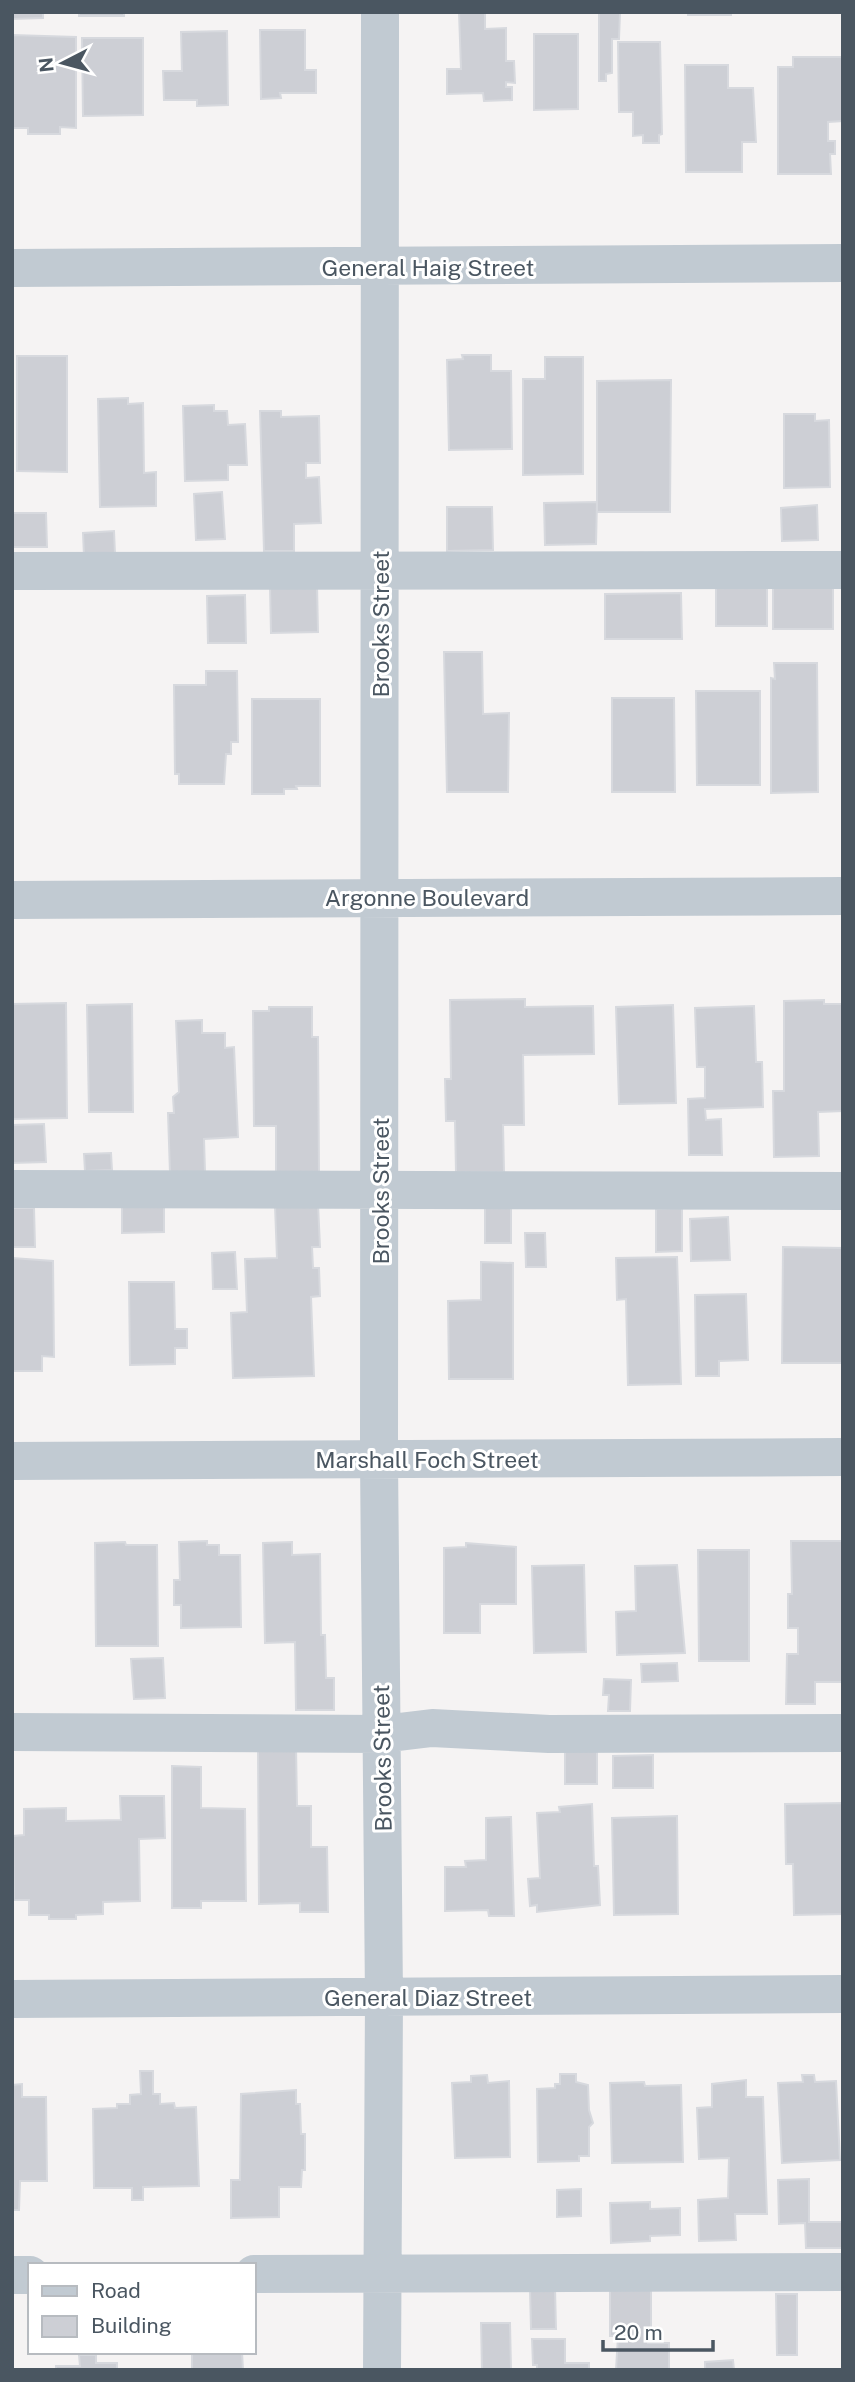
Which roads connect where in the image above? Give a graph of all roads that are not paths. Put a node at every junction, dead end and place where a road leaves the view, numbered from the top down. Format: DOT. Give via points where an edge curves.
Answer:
graph roads {
  1 [pos="380,12"];
  2 [pos="843,263"];
  3 [pos="380,267"];
  4 [pos="12,268"];
  5 [pos="843,569"];
  6 [pos="380,570"];
  7 [pos="12,571"];
  8 [pos="843,896"];
  9 [pos="381,897"];
  10 [pos="12,900"];
  11 [pos="12,1189"];
  12 [pos="380,1191"];
  13 [pos="843,1191"];
  14 [pos="843,1457"];
  15 [pos="379,1459"];
  16 [pos="12,1461"];
  17 [pos="12,1732"];
  18 [pos="843,1733"];
  19 [pos="382,1734"];
  20 [pos="843,1994"];
  21 [pos="12,1998"];
  22 [pos="384,1998"];
  23 [pos="843,2272"];
  24 [pos="256,2274"];
  25 [pos="383,2274"];
  26 [pos="382,2370"];
  1 -- 3 [label="street, Brooks Street"];
  2 -- 3 [label="street, General Haig Street"];
  3 -- 4 [label="street, General Haig Street"];
  3 -- 6 [label="street, Brooks Street"];
  5 -- 6 [label="street"];
  6 -- 7 [label="street"];
  6 -- 9 [label="street, Brooks Street"];
  8 -- 9 [label="street, Argonne Boulevard"];
  9 -- 10 [label="street, Argonne Boulevard"];
  9 -- 12 [label="street, Brooks Street"];
  11 -- 12 [label="street"];
  12 -- 13 [label="street"];
  12 -- 15 [label="street, Brooks Street"];
  14 -- 15 [label="street, Marshall Foch Street"];
  15 -- 16 [label="street, Marshall Foch Street"];
  15 -- 19 [label="street, Brooks Street"];
  17 -- 19 [label="street"];
  18 -- 19 [label="street" via="549,1734 432,1728"];
  19 -- 22 [label="street, Brooks Street"];
  20 -- 22 [label="street, General Diaz Street"];
  21 -- 22 [label="street, General Diaz Street"];
  22 -- 25 [label="street, Brooks Street"];
  23 -- 25 [label="street"];
  24 -- 25 [label="street"];
  25 -- 26 [label="street, Brooks Street"];
}
